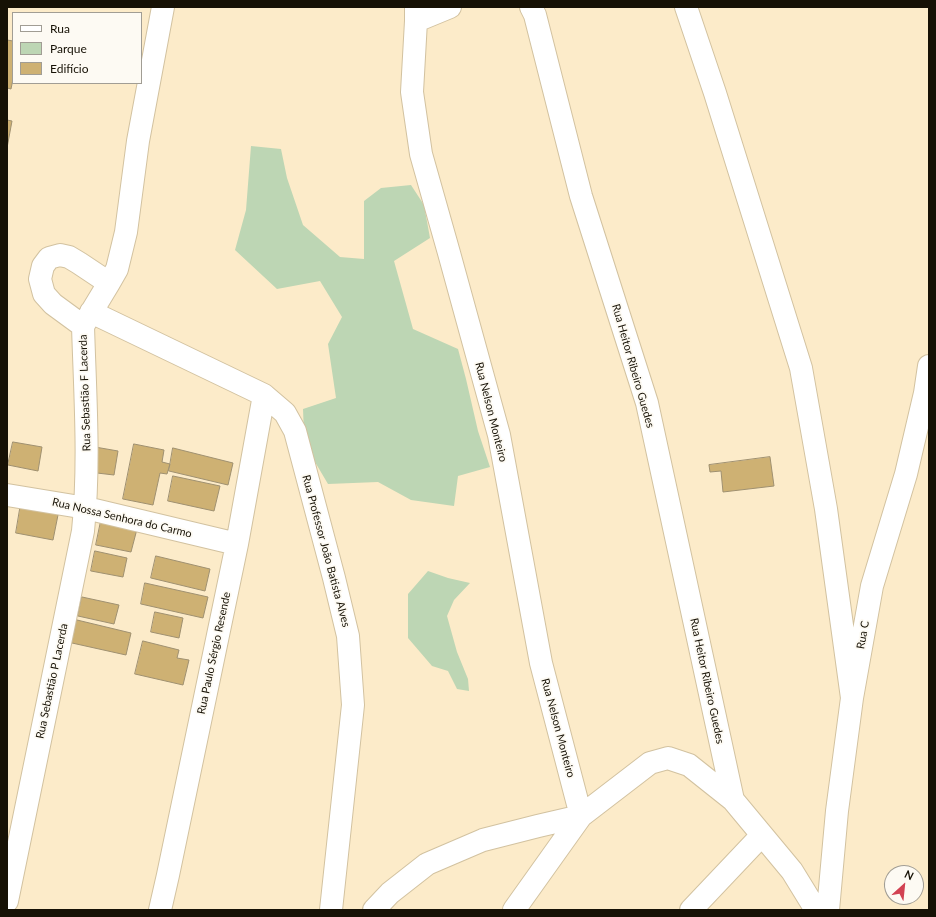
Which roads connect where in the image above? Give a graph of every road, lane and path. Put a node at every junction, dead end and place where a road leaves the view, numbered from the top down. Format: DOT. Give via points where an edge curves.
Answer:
graph roads {
  1 [pos="163,7"];
  2 [pos="450,7"];
  3 [pos="531,7"];
  4 [pos="686,7"];
  5 [pos="416,14"];
  6 [pos="109,283"];
  7 [pos="87,319"];
  8 [pos="929,366"];
  9 [pos="264,396"];
  10 [pos="87,460"];
  11 [pos="7,495"];
  12 [pos="86,508"];
  13 [pos="237,544"];
  14 [pos="852,698"];
  15 [pos="733,800"];
  16 [pos="581,816"];
  17 [pos="762,834"];
  18 [pos="7,901"];
  19 [pos="694,908"];
  20 [pos="160,910"];
  21 [pos="331,910"];
  22 [pos="374,910"];
  23 [pos="514,910"];
  24 [pos="816,910"];
  25 [pos="828,910"];
  1 -- 6 [label="street" via="138,141 126,232 118,269"];
  2 -- 5 [label="street"];
  3 -- 15 [label="street, Rua Heitor Ribeiro Guedes" via="581,196 647,403"];
  4 -- 14 [label="street" via="716,93 801,368 826,509"];
  5 -- 16 [label="street, Rua Nelson Monteiro" via="412,92 421,154 499,436 541,663"];
  6 -- 7 [label="street"];
  6 -- 7 [label="street, Rua Sebastião F Lacerda" via="69,257 60,255 49,258 43,266 40,279 44,294 53,304"];
  7 -- 9 [label="street, Rua Professor João Batista Alves"];
  7 -- 10 [label="street, Rua Sebastião F Lacerda"];
  8 -- 14 [label="street, Rua C" via="906,474 872,586"];
  9 -- 13 [label="street, Rua Paulo Sérgio Resende"];
  9 -- 21 [label="street, Rua Professor João Batista Alves" via="284,413 295,431 348,636 353,705"];
  10 -- 12 [label="street, Rua Sebastião P Lacerda"];
  11 -- 12 [label="street, Rua Nossa Senhora do Carmo"];
  12 -- 13 [label="street, Rua Nossa Senhora do Carmo"];
  12 -- 18 [label="street, Rua Sebastião P Lacerda" via="84,531"];
  13 -- 20 [label="street, Rua Paulo Sérgio Resende"];
  14 -- 25 [label="street, Rua C" via="837,811"];
  15 -- 16 [label="street" via="689,765 668,758 650,763"];
  15 -- 17 [label="street"];
  16 -- 22 [label="street" via="483,840 427,864 390,893"];
  16 -- 23 [label="street"];
  17 -- 19 [label="street"];
  17 -- 24 [label="street" via="792,870"];
}
